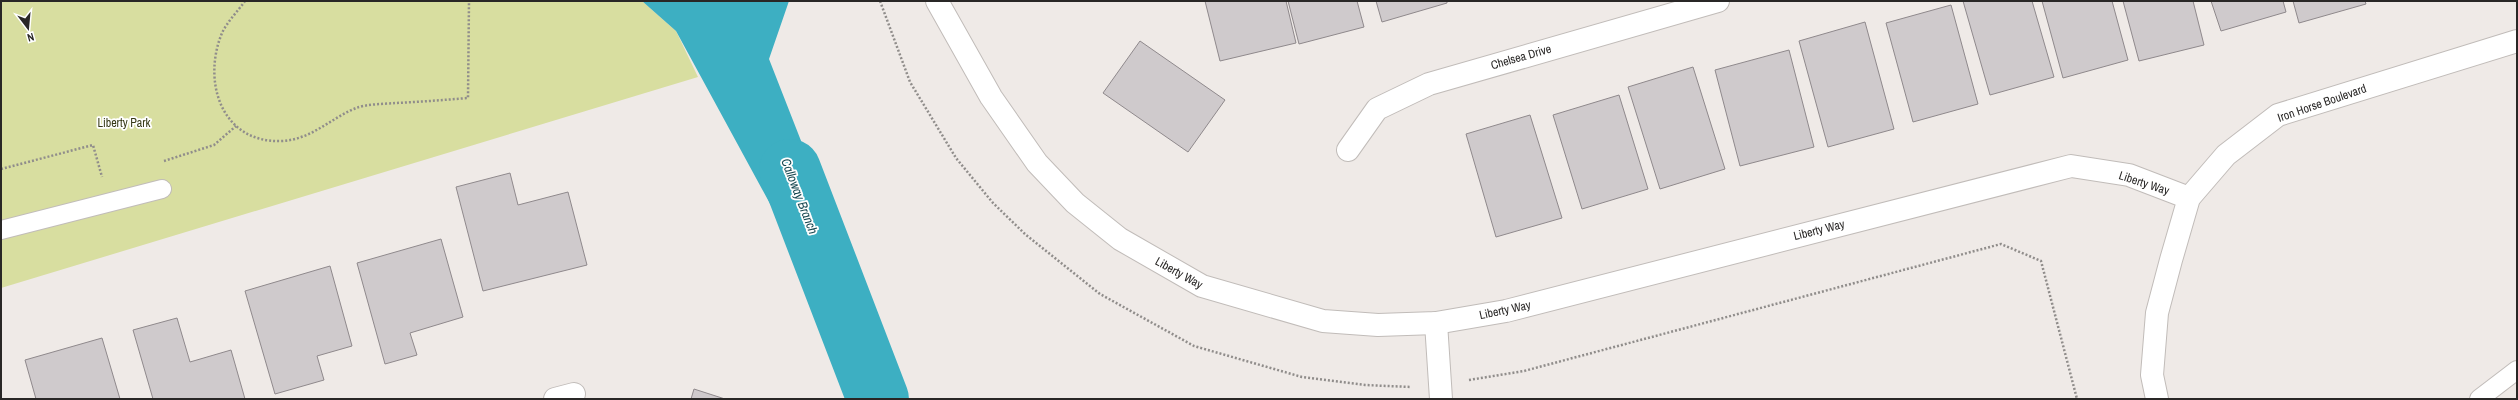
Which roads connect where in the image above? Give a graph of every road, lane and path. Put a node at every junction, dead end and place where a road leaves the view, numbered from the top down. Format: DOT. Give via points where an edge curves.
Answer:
graph roads {
  1 [pos="245,1"];
  2 [pos="469,1"];
  3 [pos="937,1"];
  4 [pos="1718,1"];
  5 [pos="2517,41"];
  6 [pos="236,126"];
  7 [pos="1348,150"];
  8 [pos="162,161"];
  9 [pos="1,169"];
  10 [pos="110,177"];
  11 [pos="162,189"];
  12 [pos="2189,198"];
  13 [pos="1,230"];
  14 [pos="1436,323"];
  15 [pos="2517,370"];
  16 [pos="1441,399"];
  17 [pos="2157,399"];
  18 [pos="2479,399"];
  1 -- 6 [label="path" via="222,32 214,76 219,104"];
  2 -- 6 [label="path" via="468,98 356,108 304,136 282,141 250,136"];
  3 -- 14 [label="street, Liberty Way" via="991,97 1037,162 1075,203 1120,239 1202,286 1323,321 1378,325"];
  4 -- 7 [label="street, Chelsea Drive" via="1429,84 1377,110"];
  5 -- 12 [label="street, Iron Horse Boulevard" via="2278,115 2226,155"];
  6 -- 8 [label="path" via="214,145"];
  9 -- 10 [label="path" via="93,145 102,180"];
  11 -- 13 [label="lane"];
  12 -- 14 [label="street, Liberty Way" via="2129,175 2070,166 1506,311"];
  12 -- 17 [label="street, Iron Horse Boulevard" via="2157,313 2152,375"];
  14 -- 16 [label="street"];
  15 -- 18 [label="lane"];
}
